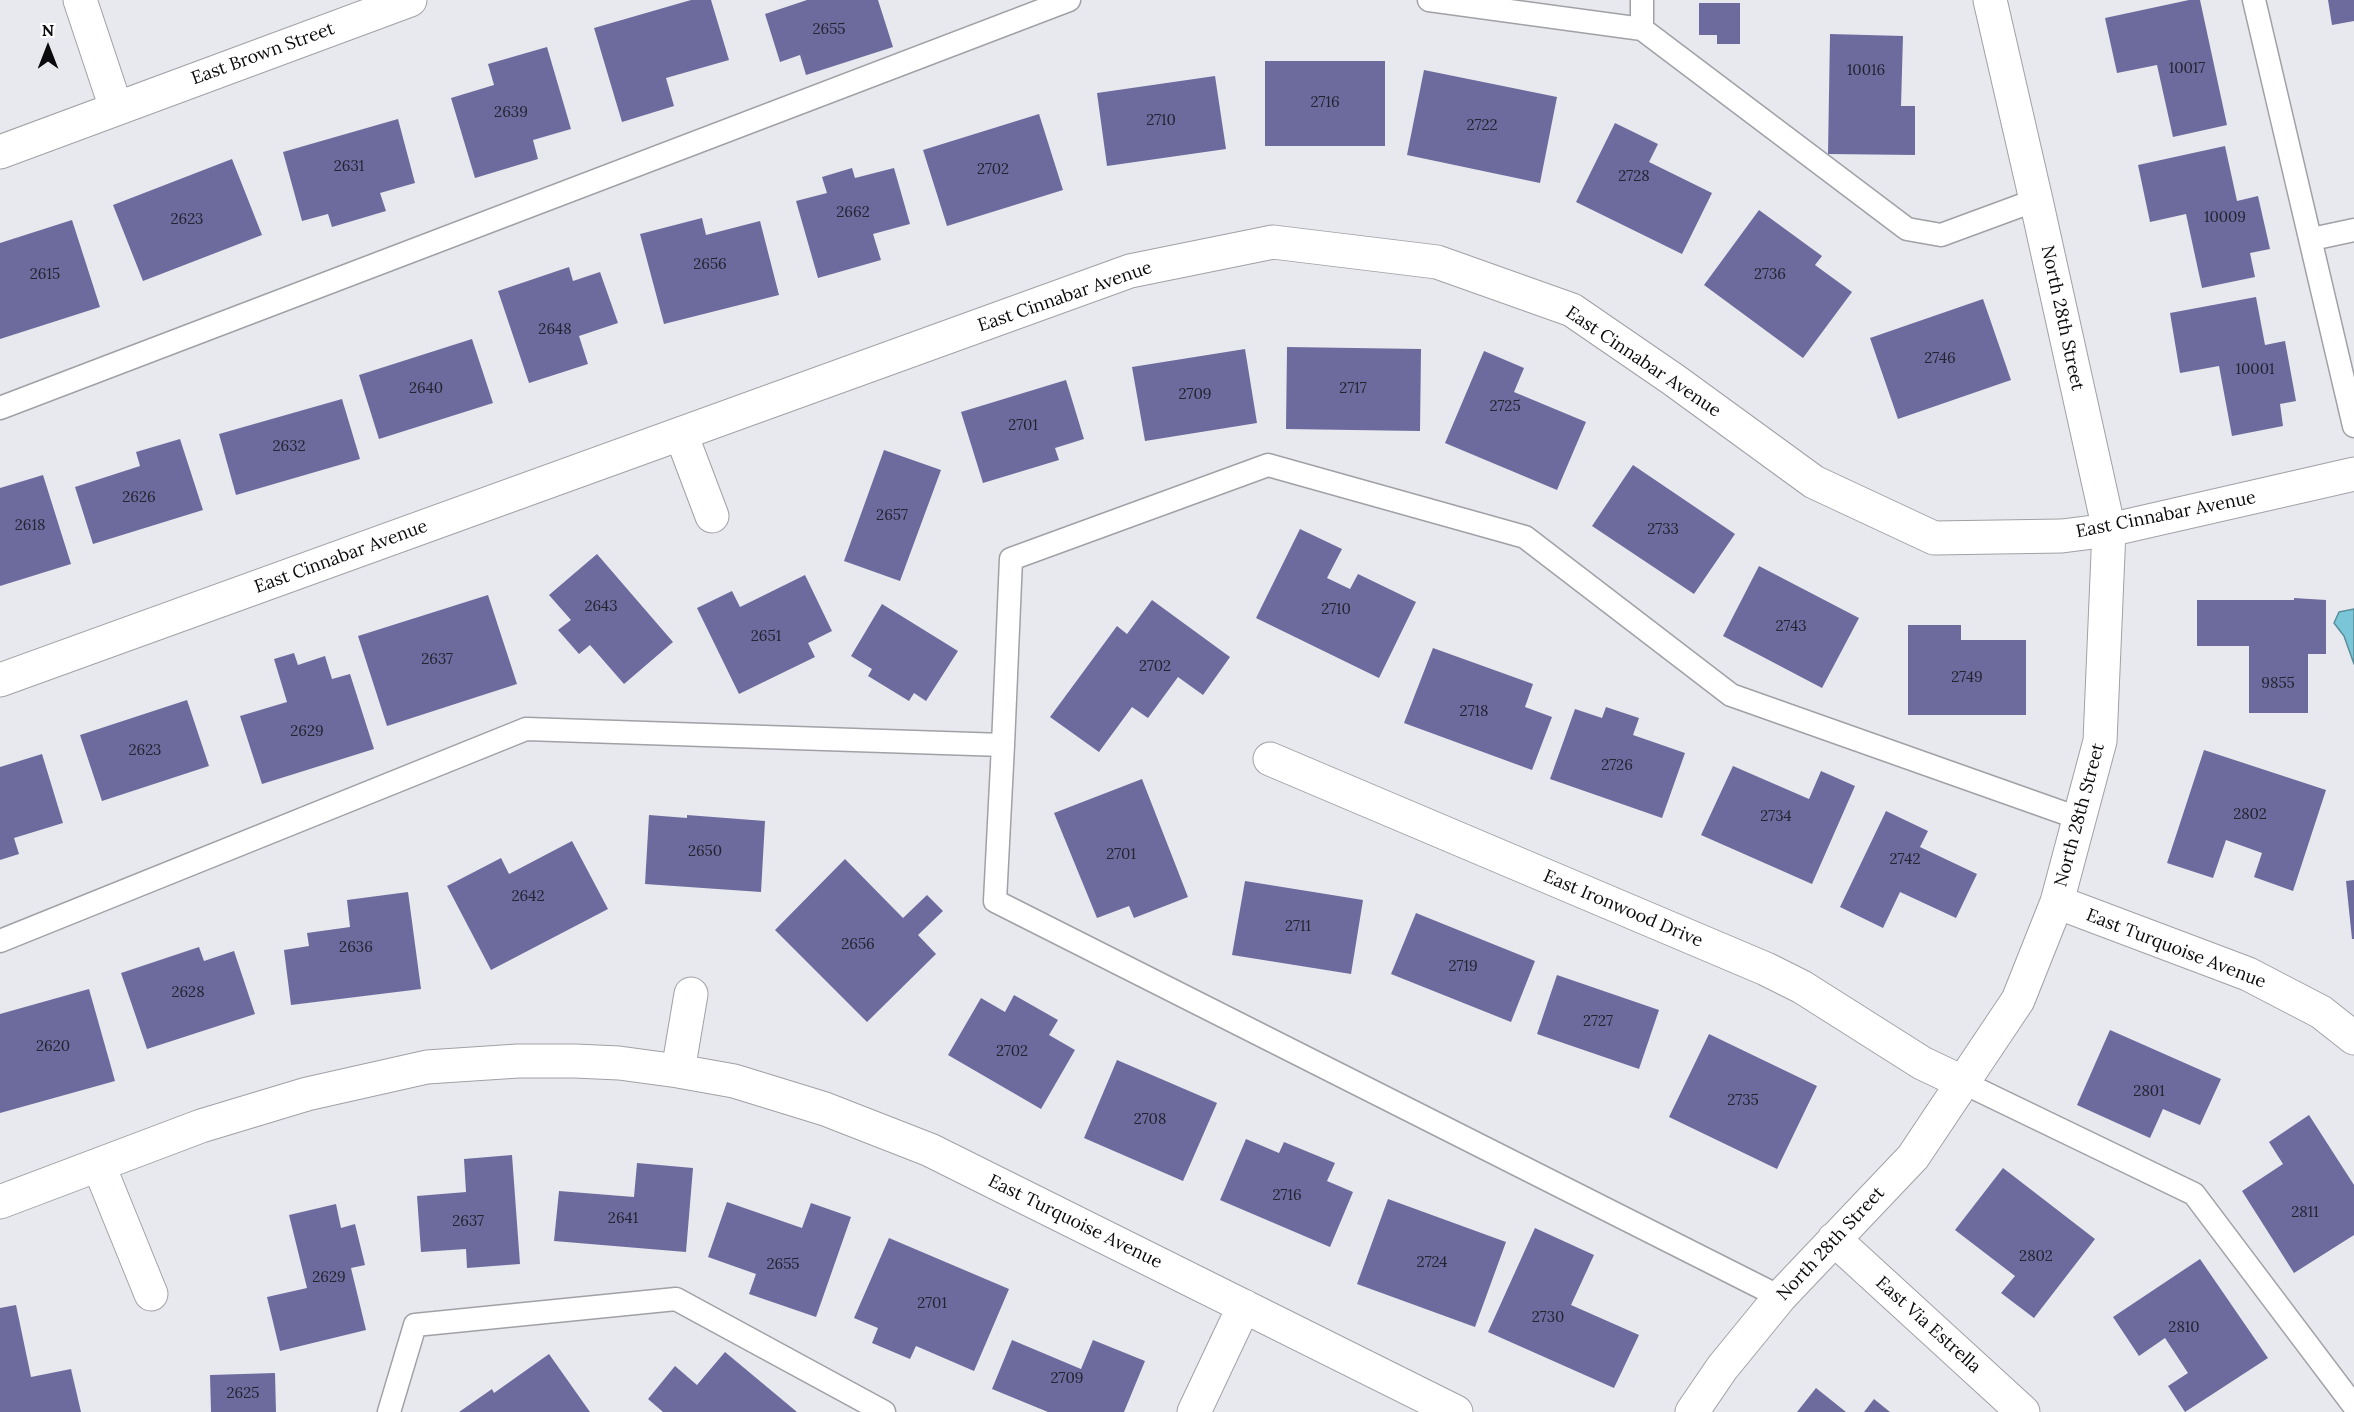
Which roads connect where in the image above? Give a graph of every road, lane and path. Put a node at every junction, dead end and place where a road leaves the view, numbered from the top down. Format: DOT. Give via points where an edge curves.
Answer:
graph roads {
  1 [pos="80,0"];
  2 [pos="410,0"];
  3 [pos="1069,0"];
  4 [pos="1430,0"];
  5 [pos="1642,0"];
  6 [pos="1990,0"];
  7 [pos="2254,0"];
  8 [pos="1642,29"];
  9 [pos="116,108"];
  10 [pos="0,152"];
  11 [pos="2036,200"];
  12 [pos="2354,230"];
  13 [pos="2312,239"];
  14 [pos="0,408"];
  15 [pos="2354,426"];
  16 [pos="681,434"];
  17 [pos="2354,474"];
  18 [pos="712,516"];
  19 [pos="2109,530"];
  20 [pos="0,680"];
  21 [pos="1003,745"];
  22 [pos="1270,759"];
  23 [pos="2081,819"];
  24 [pos="2057,902"];
  25 [pos="0,941"];
  26 [pos="691,994"];
  27 [pos="2354,1038"];
  28 [pos="678,1071"];
  29 [pos="1964,1083"];
  30 [pos="99,1166"];
  31 [pos="0,1202"];
  32 [pos="1834,1239"];
  33 [pos="150,1294"];
  34 [pos="1780,1297"];
  35 [pos="1244,1306"];
  36 [pos="2354,1406"];
  37 [pos="1446,1410"];
  38 [pos="389,1412"];
  39 [pos="884,1412"];
  40 [pos="1194,1412"];
  41 [pos="1692,1412"];
  42 [pos="2023,1412"];
  1 -- 9 [label="street"];
  2 -- 9 [label="street, East Brown Street"];
  3 -- 14 [label="lane"];
  4 -- 8 [label="lane"];
  5 -- 8 [label="lane"];
  6 -- 11 [label="street, North 28th Street"];
  7 -- 13 [label="lane"];
  8 -- 11 [label="lane" via="1907,229 1941,235"];
  9 -- 10 [label="street, East Brown Street"];
  11 -- 19 [label="street, North 28th Street"];
  12 -- 13 [label="lane"];
  13 -- 15 [label="lane"];
  16 -- 18 [label="street"];
  16 -- 19 [label="street, East Cinnabar Avenue" via="1130,271 1273,242 1437,262 1572,310 1814,482 1934,538 2035,537"];
  16 -- 20 [label="street, East Cinnabar Avenue"];
  17 -- 19 [label="street, East Cinnabar Avenue"];
  19 -- 23 [label="street, North 28th Street" via="2100,741"];
  21 -- 23 [label="lane" via="1011,559 1268,465 1525,537 1731,695"];
  21 -- 25 [label="lane" via="526,729"];
  21 -- 34 [label="lane" via="995,901"];
  22 -- 29 [label="street, East Ironwood Drive" via="1766,969 1802,987 1923,1063"];
  23 -- 24 [label="street, North 28th Street"];
  24 -- 27 [label="street, East Turquoise Avenue" via="2248,974 2321,1012"];
  24 -- 29 [label="street, North 28th Street" via="2018,1000"];
  26 -- 28 [label="street"];
  28 -- 30 [label="street, East Turquoise Avenue" via="575,1061 427,1067 307,1094 201,1126"];
  28 -- 35 [label="street, East Turquoise Avenue" via="734,1081 813,1105 930,1150"];
  29 -- 32 [label="street, North 28th Street" via="1913,1157"];
  29 -- 36 [label="lane" via="2194,1194"];
  30 -- 31 [label="street, East Turquoise Avenue"];
  30 -- 33 [label="street"];
  32 -- 34 [label="street, North 28th Street"];
  32 -- 42 [label="street, East Via Estrella"];
  34 -- 41 [label="street, North 28th Street"];
  35 -- 37 [label="street, East Turquoise Avenue"];
  35 -- 40 [label="street"];
  38 -- 39 [label="lane" via="415,1325 676,1299"];
}
